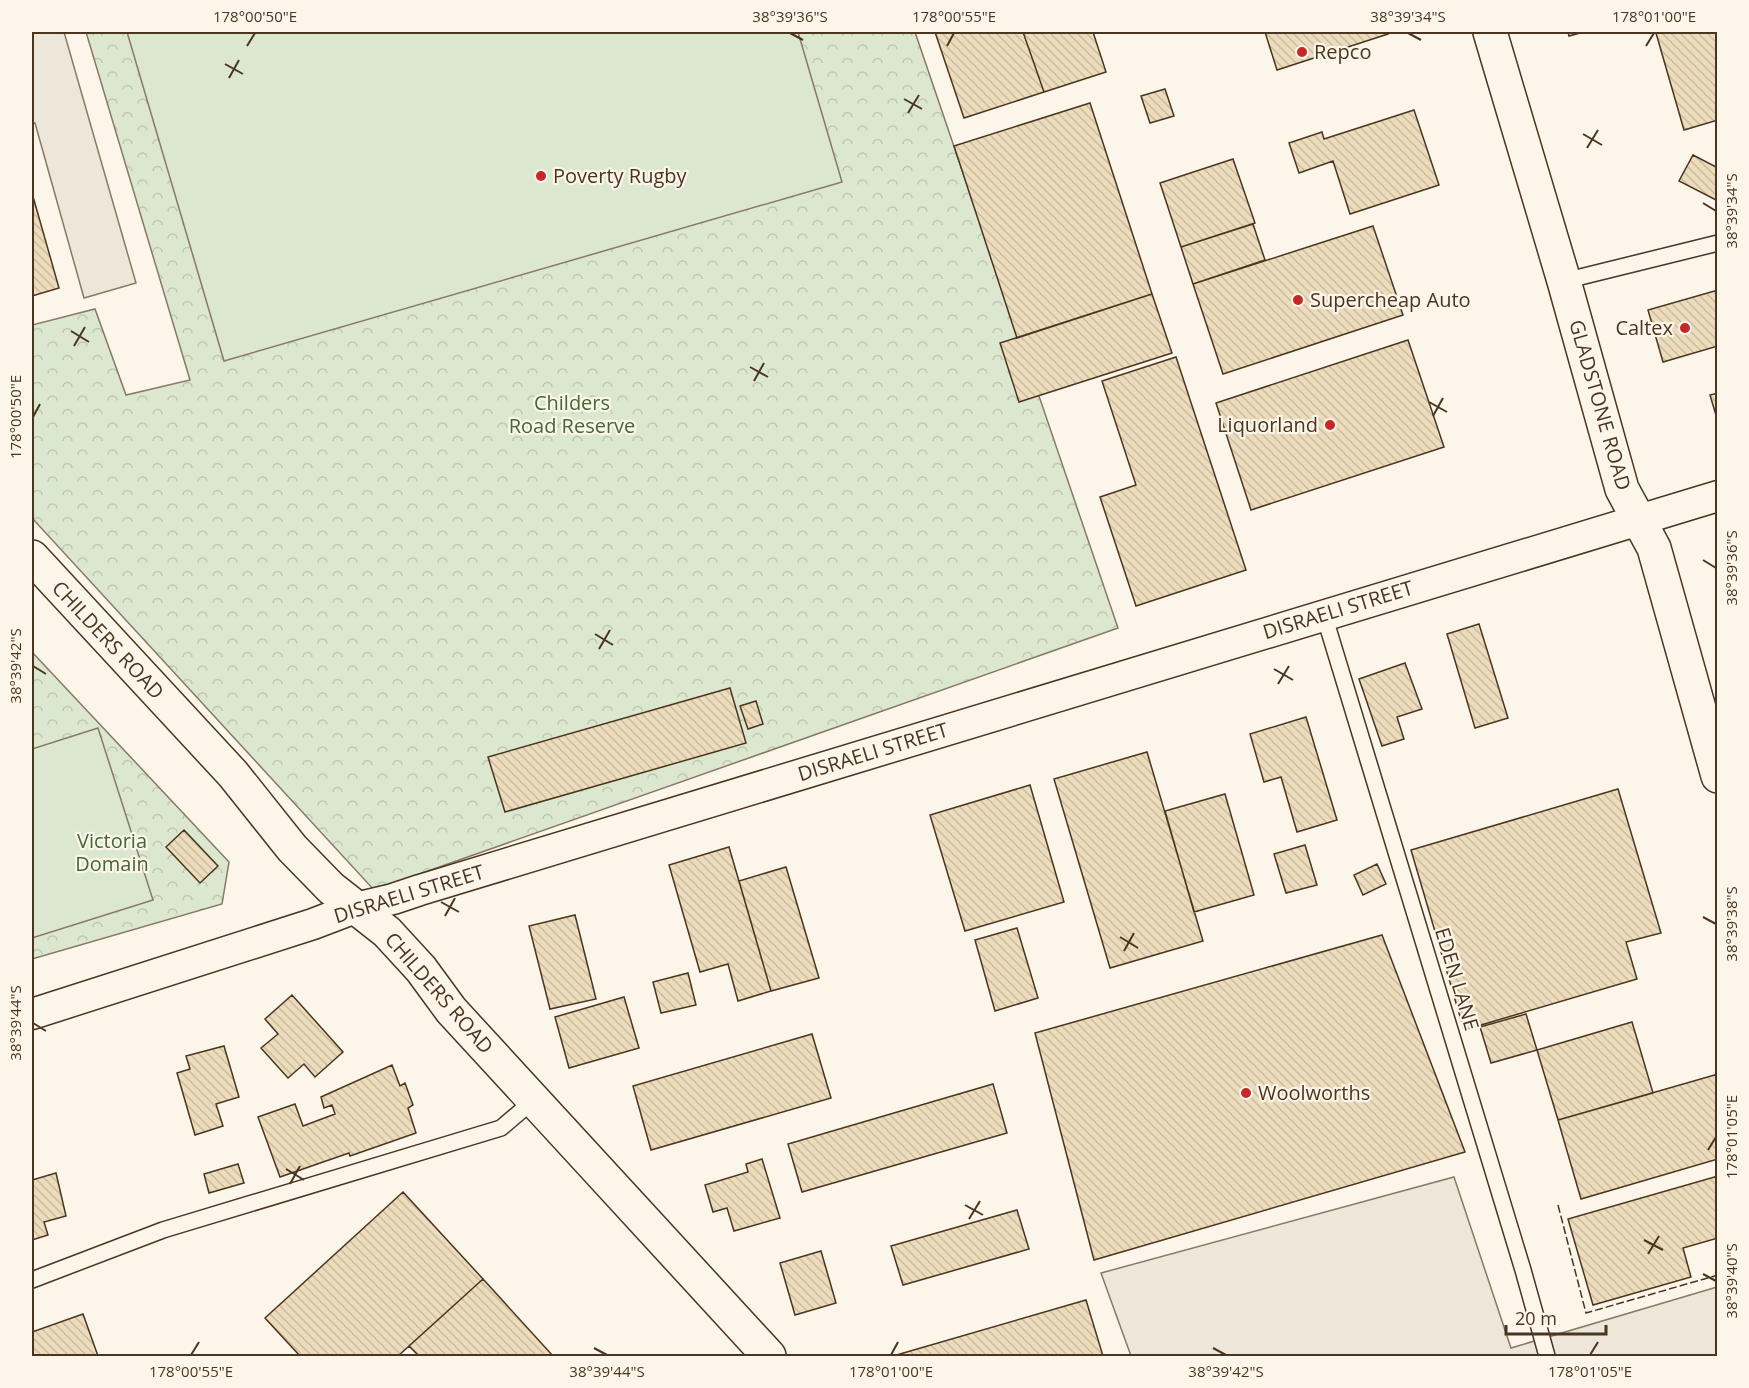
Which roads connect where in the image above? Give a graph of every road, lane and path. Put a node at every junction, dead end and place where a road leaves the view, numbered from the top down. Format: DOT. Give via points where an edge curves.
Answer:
graph roads {
  1 [pos="1490,32"];
  2 [pos="1718,243"];
  3 [pos="1564,281"];
  4 [pos="1718,496"];
  5 [pos="1638,519"];
  6 [pos="32,557"];
  7 [pos="1324,615"];
  8 [pos="1718,776"];
  9 [pos="355,908"];
  10 [pos="32,1014"];
  11 [pos="534,1100"];
  12 [pos="32,1280"];
  13 [pos="769,1356"];
  14 [pos="1547,1356"];
  1 -- 3 [label="street, GLADSTONE ROAD"];
  2 -- 3 [label="lane"];
  3 -- 5 [label="street, GLADSTONE ROAD" via="1622,489"];
  4 -- 5 [label="street, DISRAELI STREET"];
  5 -- 7 [label="street, DISRAELI STREET"];
  5 -- 8 [label="street, GLADSTONE ROAD" via="1654,548"];
  6 -- 9 [label="street, CHILDERS ROAD" via="233,774 292,848"];
  7 -- 9 [label="street, DISRAELI STREET"];
  7 -- 14 [label="lane, EDEN LANE"];
  9 -- 10 [label="street, DISRAELI STREET"];
  9 -- 11 [label="street, CHILDERS ROAD" via="387,932 422,969 451,1010"];
  11 -- 12 [label="lane" via="501,1128 164,1230"];
  11 -- 13 [label="street, CHILDERS ROAD"];
}
